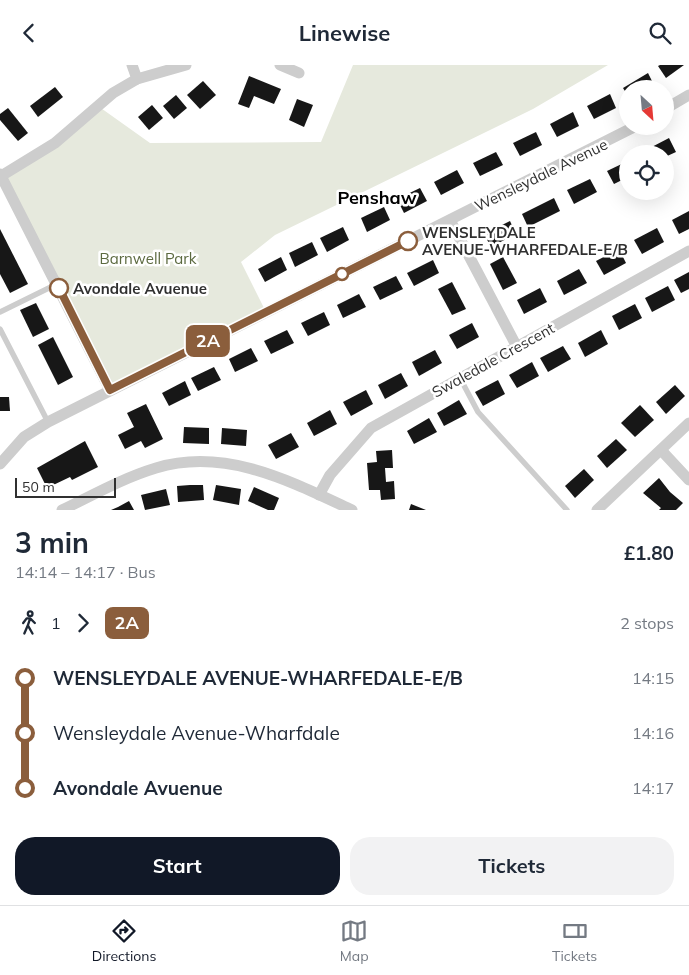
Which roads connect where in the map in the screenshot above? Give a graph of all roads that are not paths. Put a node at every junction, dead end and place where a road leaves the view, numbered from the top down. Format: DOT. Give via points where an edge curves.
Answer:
graph roads {
  1 [pos="132,65"];
  2 [pos="186,65"];
  3 [pos="280,65"];
  4 [pos="299,73"];
  5 [pos="137,79"];
  6 [pos="689,95"];
  7 [pos="674,104"];
  8 [pos="619,135"];
  9 [pos="1,179"];
  10 [pos="450,220"];
  11 [pos="689,251"];
  12 [pos="57,284"];
  13 [pos="0,312"];
  14 [pos="0,329"];
  15 [pos="517,347"];
  16 [pos="460,377"];
  17 [pos="110,390"];
  18 [pos="48,422"];
  19 [pos="689,423"];
  20 [pos="660,450"];
  21 [pos="0,465"];
  22 [pos="689,480"];
  23 [pos="319,495"];
  24 [pos="62,510"];
  25 [pos="352,510"];
  26 [pos="567,510"];
  27 [pos="597,510"];
  1 -- 5 [label="street"];
  2 -- 5 [label="street"];
  3 -- 4 [label="street"];
  5 -- 9 [label="street" via="113,93 55,143"];
  6 -- 7 [label="street"];
  8 -- 10 [label="street, Wensleydale Avenue"];
  9 -- 12 [label="street"];
  10 -- 15 [label="street"];
  10 -- 17 [label="street, Wensleydale Avenue"];
  11 -- 15 [label="street, Swaledale Crescent"];
  12 -- 13 [label="lane"];
  12 -- 17 [label="street"];
  14 -- 18 [label="lane"];
  15 -- 16 [label="street, Swaledale Crescent"];
  16 -- 23 [label="street, Swaledale Crescent" via="371,428 330,475"];
  16 -- 26 [label="lane" via="478,412"];
  17 -- 18 [label="street, Wensleydale Avenue"];
  18 -- 21 [label="street, Wensleydale Avenue" via="24,437"];
  19 -- 20 [label="street"];
  20 -- 22 [label="street"];
  20 -- 27 [label="street"];
  23 -- 24 [label="street" via="249,466 216,461 180,462 130,477"];
  23 -- 25 [label="street"];
}
